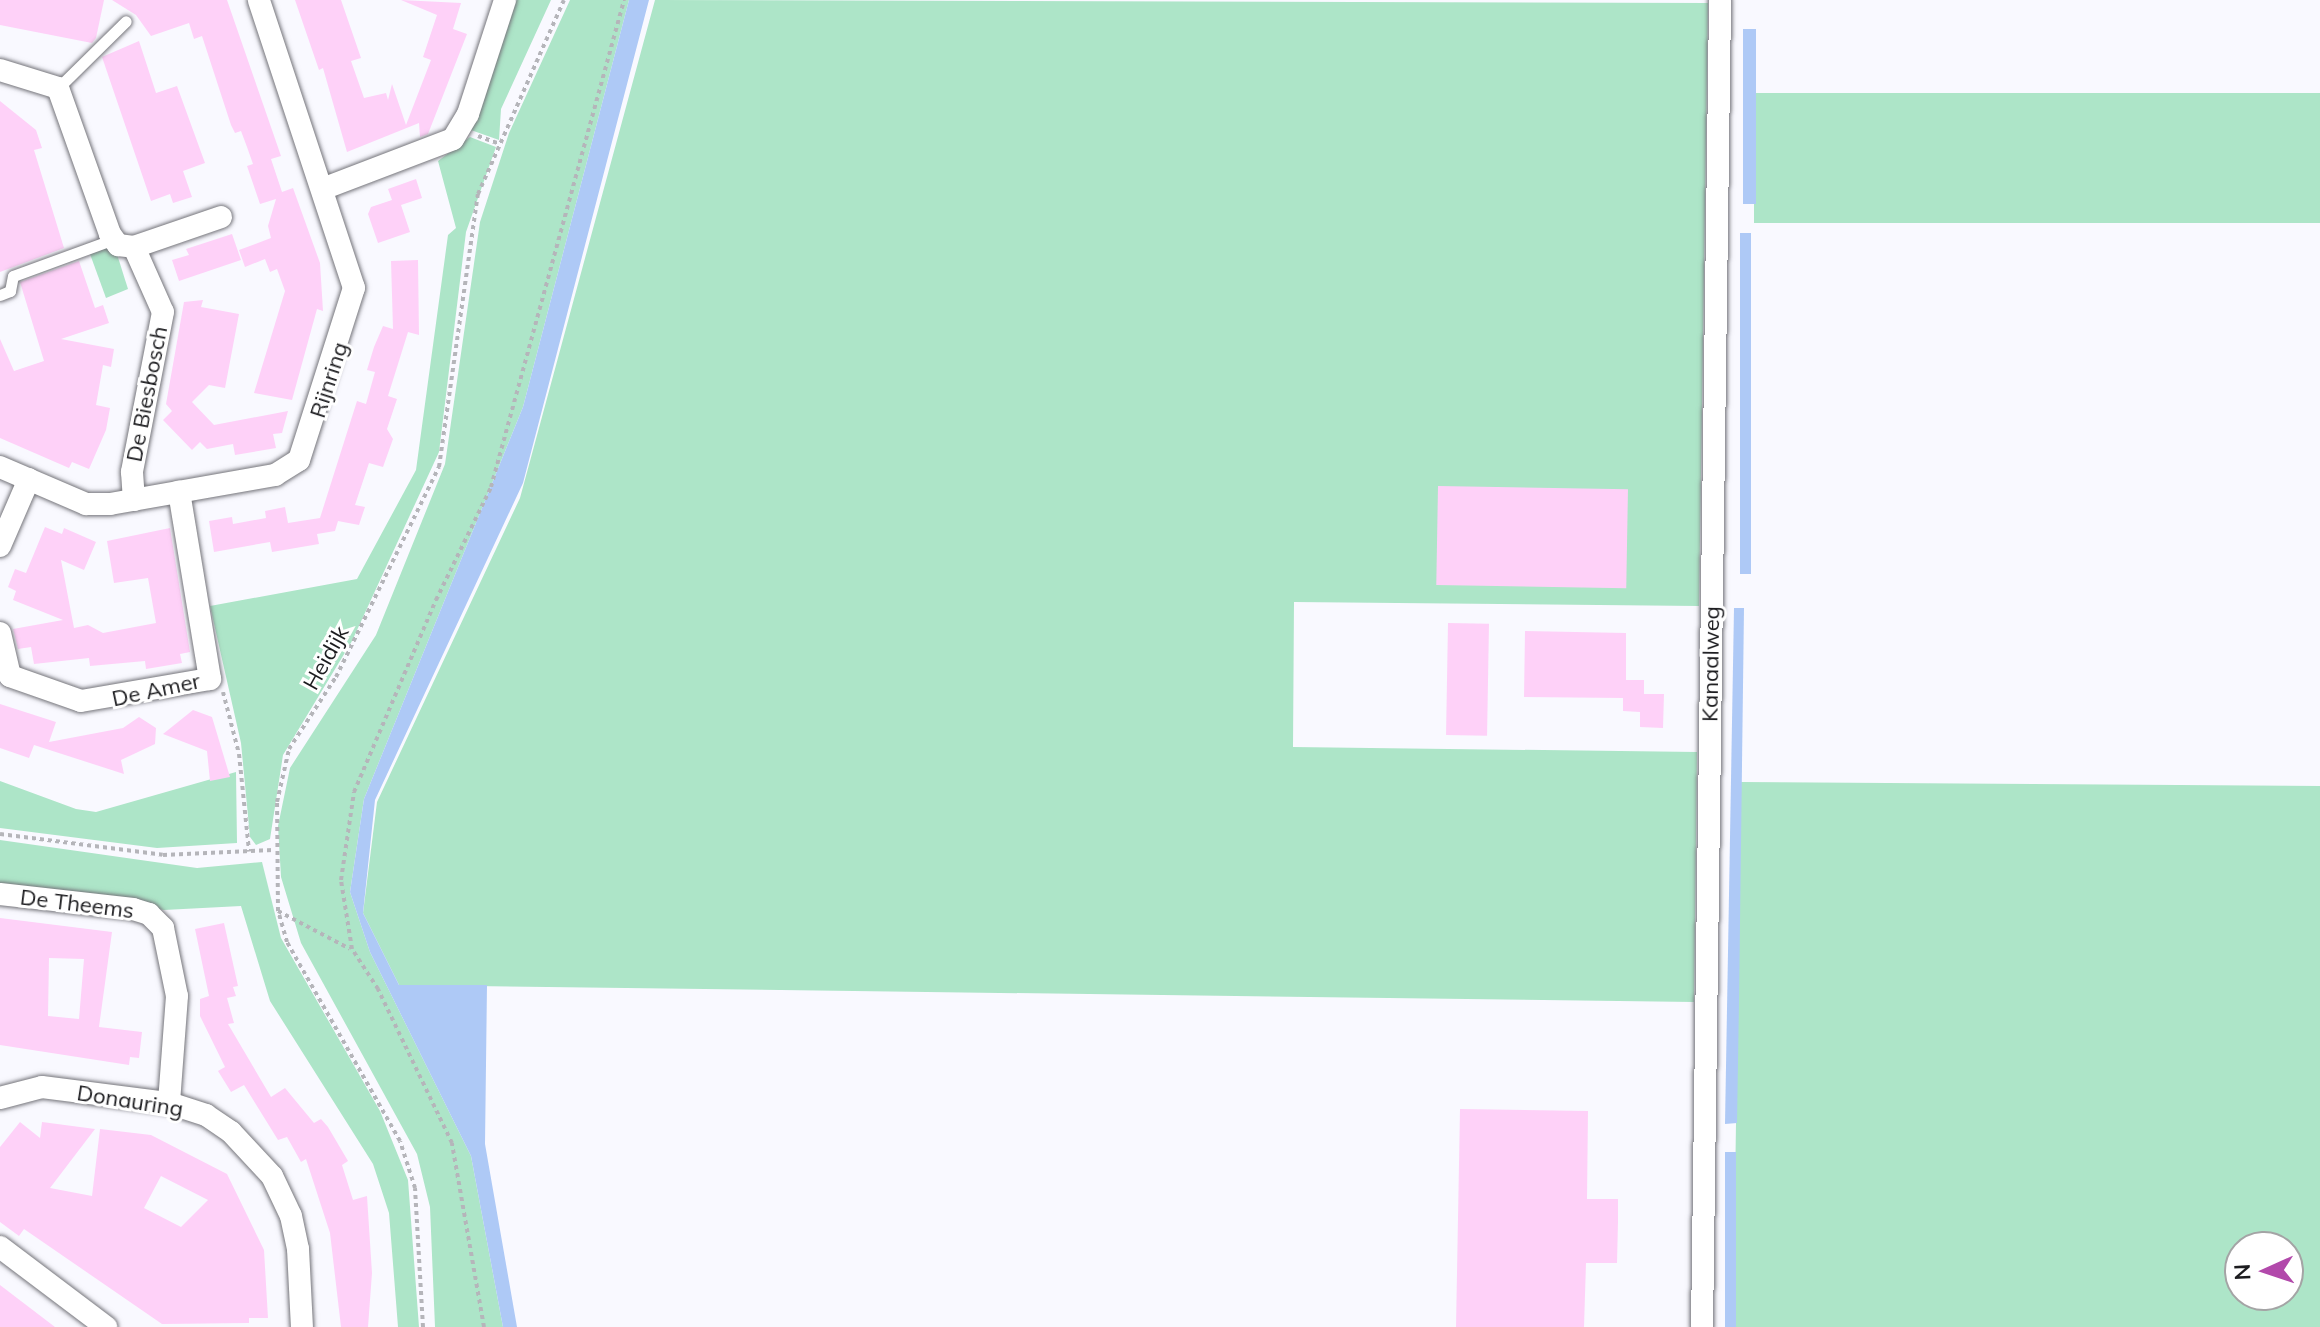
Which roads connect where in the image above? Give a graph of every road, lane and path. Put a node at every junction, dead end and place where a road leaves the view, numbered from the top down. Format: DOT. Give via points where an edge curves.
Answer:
graph roads {
  1 [pos="259,0"];
  2 [pos="505,0"];
  3 [pos="564,0"];
  4 [pos="624,0"];
  5 [pos="1720,0"];
  6 [pos="126,21"];
  7 [pos="0,70"];
  8 [pos="58,88"];
  9 [pos="325,188"];
  10 [pos="221,217"];
  11 [pos="124,243"];
  12 [pos="0,295"];
  13 [pos="0,467"];
  14 [pos="29,479"];
  15 [pos="179,492"];
  16 [pos="134,500"];
  17 [pos="0,546"];
  18 [pos="0,633"];
  19 [pos="210,679"];
  20 [pos="0,834"];
  21 [pos="274,850"];
  22 [pos="249,851"];
  23 [pos="0,894"];
  24 [pos="278,911"];
  25 [pos="352,949"];
  26 [pos="0,1098"];
  27 [pos="169,1103"];
  28 [pos="0,1247"];
  29 [pos="106,1327"];
  30 [pos="302,1327"];
  31 [pos="423,1327"];
  32 [pos="484,1327"];
  33 [pos="1702,1327"];
  1 -- 9 [label="street, Rijnring"];
  2 -- 9 [label="street" via="468,114 453,139"];
  3 -- 21 [label="path, Heidijk" via="478,194 439,467 336,677 289,749 277,802"];
  4 -- 25 [label="path" via="491,487 354,792 341,880"];
  5 -- 33 [label="street, Kanaalweg"];
  6 -- 8 [label="lane"];
  7 -- 8 [label="street"];
  8 -- 11 [label="street, De Biesbosch"];
  9 -- 15 [label="street, Rijnring" via="354,288 309,441 299,460 275,475"];
  10 -- 11 [label="street"];
  11 -- 12 [label="lane" via="13,276 10,291"];
  11 -- 16 [label="street, De Biesbosch" via="163,312 132,472"];
  13 -- 14 [label="street, Rijnring"];
  14 -- 16 [label="street, Rijnring" via="86,504"];
  14 -- 17 [label="street"];
  15 -- 16 [label="street, Rijnring"];
  15 -- 19 [label="street, De Amer"];
  18 -- 19 [label="street, De Amer" via="10,676 81,701"];
  19 -- 22 [label="path" via="222,691 239,754"];
  20 -- 22 [label="path" via="163,855"];
  21 -- 22 [label="path"];
  21 -- 24 [label="path, Heidijk"];
  23 -- 27 [label="street, De Theems" via="133,909 149,914 163,928 177,996"];
  24 -- 25 [label="path"];
  24 -- 31 [label="path, Heidijk" via="287,942 400,1141 415,1188"];
  25 -- 32 [label="path" via="378,989 452,1143"];
  26 -- 27 [label="street, Donauring" via="42,1087"];
  27 -- 30 [label="street, Donauring" via="206,1115 231,1132 272,1176 291,1216 298,1249"];
  28 -- 29 [label="street"];
}
